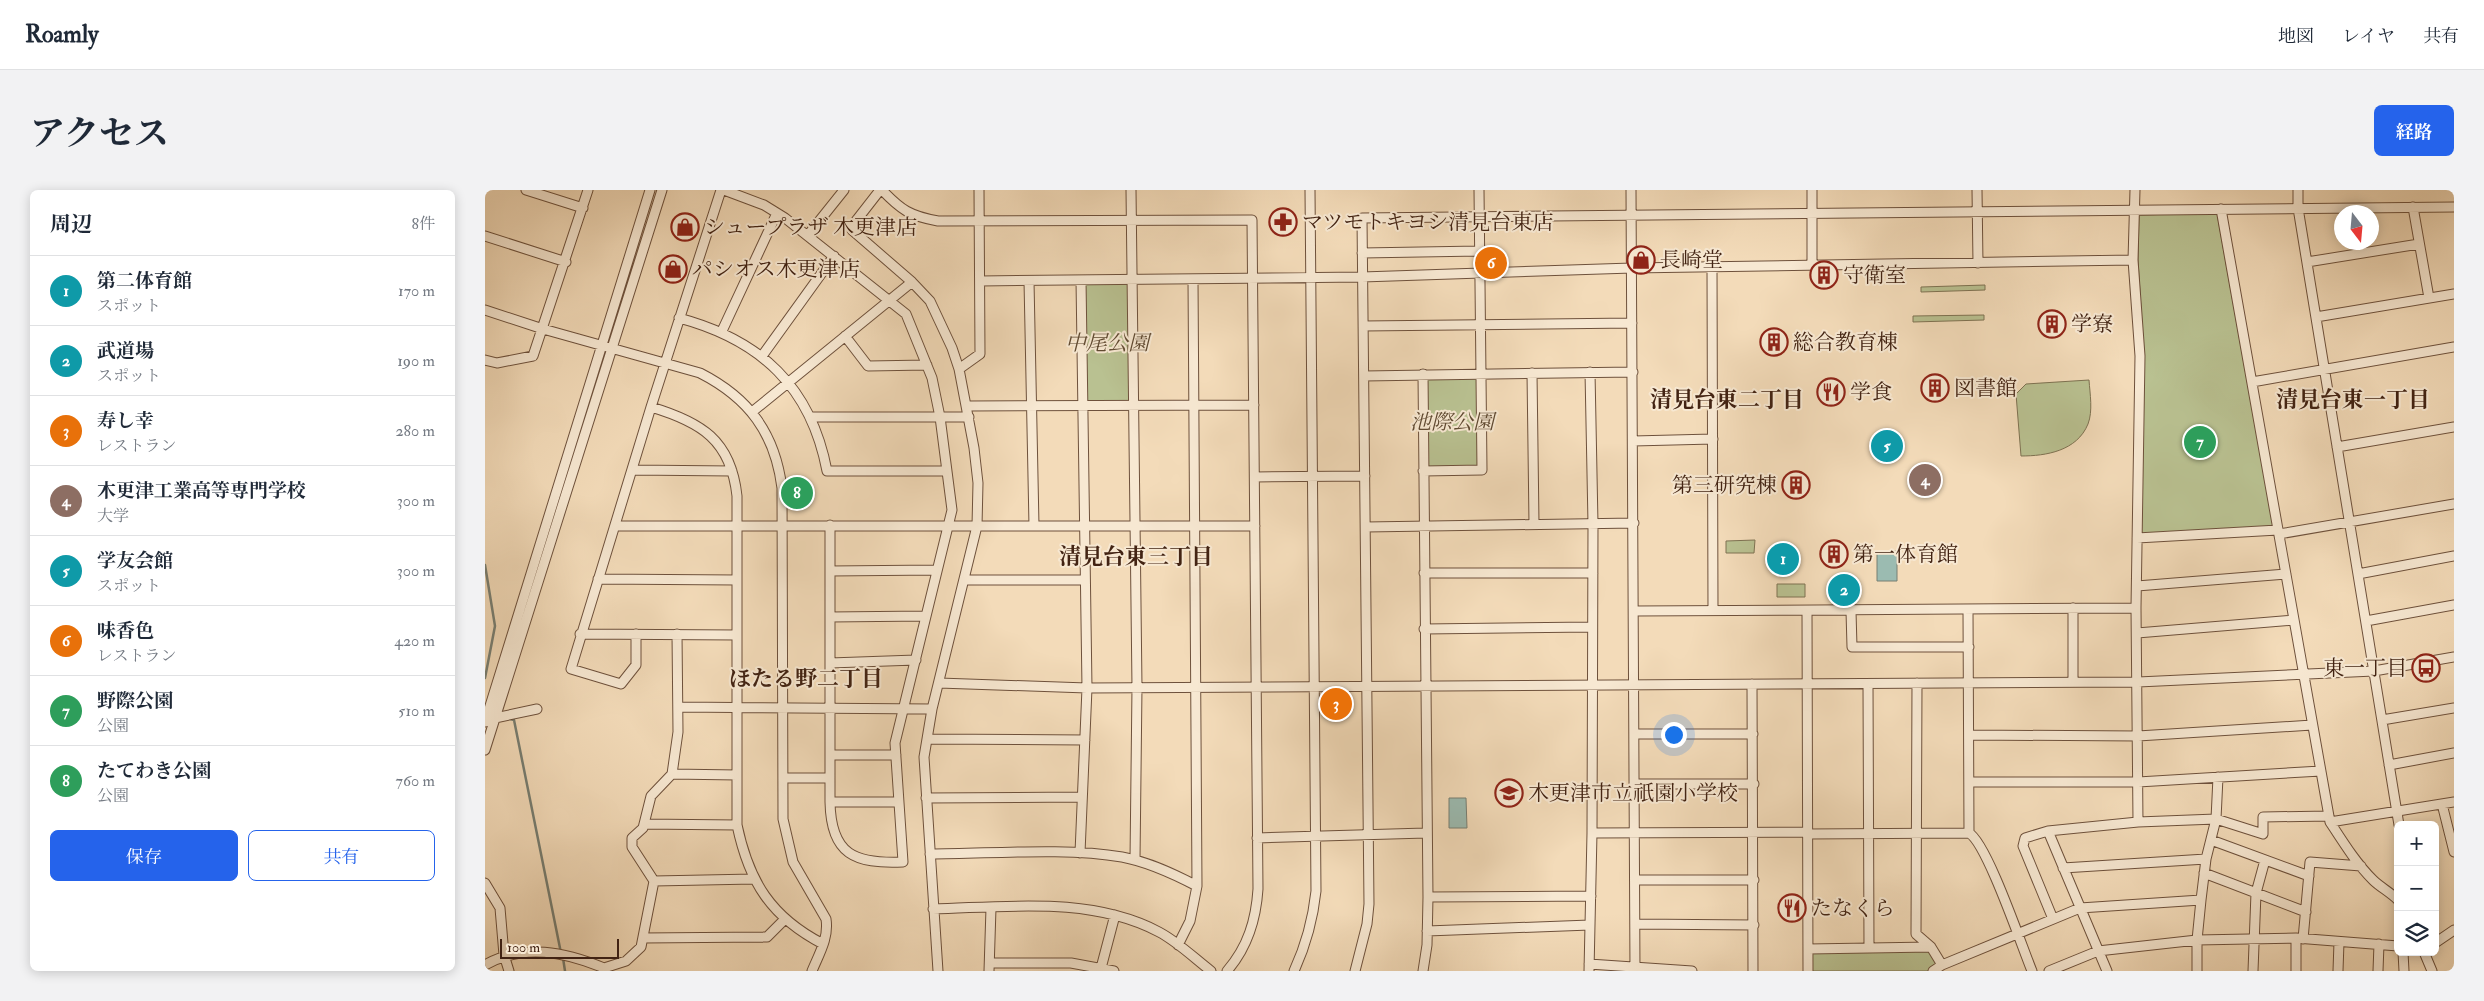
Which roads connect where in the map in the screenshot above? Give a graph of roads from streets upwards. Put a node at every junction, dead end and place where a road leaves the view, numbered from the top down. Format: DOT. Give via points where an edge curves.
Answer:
graph roads {
  1 [pos="526,190"];
  2 [pos="588,190"];
  3 [pos="650,190"];
  4 [pos="662,190"];
  5 [pos="722,190"];
  6 [pos="844,190"];
  7 [pos="881,190"];
  8 [pos="979,190"];
  9 [pos="1131,190"];
  10 [pos="1310,190"];
  11 [pos="1479,190"];
  12 [pos="1631,190"];
  13 [pos="1812,190"];
  14 [pos="1977,190"];
  15 [pos="2135,190"];
  16 [pos="2298,190"];
  17 [pos="2413,207"];
  18 [pos="2454,207"];
  19 [pos="583,208"];
  20 [pos="2298,208"];
  21 [pos="2221,209"];
  22 [pos="2135,210"];
  23 [pos="1977,212"];
  24 [pos="777,213"];
  25 [pos="1812,214"];
  26 [pos="1631,215"];
  27 [pos="1479,217"];
  28 [pos="979,220"];
  29 [pos="1131,220"];
  30 [pos="808,235"];
  31 [pos="485,236"];
  32 [pos="2419,244"];
  33 [pos="1479,251"];
  34 [pos="1363,253"];
  35 [pos="834,256"];
  36 [pos="2133,260"];
  37 [pos="565,262"];
  38 [pos="2307,262"];
  39 [pos="1978,263"];
  40 [pos="1812,266"];
  41 [pos="1712,267"];
  42 [pos="1632,268"];
  43 [pos="1479,273"];
  44 [pos="1363,277"];
  45 [pos="1311,278"];
  46 [pos="1193,279"];
  47 [pos="1252,279"];
  48 [pos="1081,280"];
  49 [pos="1132,280"];
  50 [pos="980,281"];
  51 [pos="1029,281"];
  52 [pos="912,282"];
  53 [pos="2454,294"];
  54 [pos="2429,298"];
  55 [pos="889,300"];
  56 [pos="485,310"];
  57 [pos="2316,317"];
  58 [pos="679,318"];
  59 [pos="1632,323"];
  60 [pos="1479,325"];
  61 [pos="1363,326"];
  62 [pos="543,329"];
  63 [pos="721,331"];
  64 [pos="845,336"];
  65 [pos="601,346"];
  66 [pos="2454,347"];
  67 [pos="612,349"];
  68 [pos="762,356"];
  69 [pos="485,360"];
  70 [pos="665,365"];
  71 [pos="927,365"];
  72 [pos="959,369"];
  73 [pos="2325,370"];
  74 [pos="1591,372"];
  75 [pos="1633,372"];
  76 [pos="1480,373"];
  77 [pos="1532,373"];
  78 [pos="1423,374"];
  79 [pos="1364,376"];
  80 [pos="2252,382"];
  81 [pos="788,383"];
  82 [pos="1254,404"];
  83 [pos="1194,405"];
  84 [pos="968,406"];
  85 [pos="1083,406"];
  86 [pos="1134,406"];
  87 [pos="651,407"];
  88 [pos="1032,407"];
  89 [pos="752,412"];
  90 [pos="811,417"];
  91 [pos="940,417"];
  92 [pos="969,417"];
  93 [pos="2454,427"];
  94 [pos="1713,439"];
  95 [pos="1633,441"];
  96 [pos="2337,447"];
  97 [pos="633,470"];
  98 [pos="732,471"];
  99 [pos="1423,471"];
  100 [pos="947,472"];
  101 [pos="1365,476"];
  102 [pos="1255,477"];
  103 [pos="1313,477"];
  104 [pos="2454,504"];
  105 [pos="2350,522"];
  106 [pos="1634,523"];
  107 [pos="1534,524"];
  108 [pos="1593,524"];
  109 [pos="829,525"];
  110 [pos="615,526"];
  111 [pos="737,526"];
  112 [pos="783,526"];
  113 [pos="948,526"];
  114 [pos="977,526"];
  115 [pos="1034,526"];
  116 [pos="1085,526"];
  117 [pos="1135,526"];
  118 [pos="1195,526"];
  119 [pos="1255,526"];
  120 [pos="1423,526"];
  121 [pos="1366,527"];
  122 [pos="2278,532"];
  123 [pos="2137,538"];
  124 [pos="2454,556"];
  125 [pos="937,570"];
  126 [pos="830,571"];
  127 [pos="1424,573"];
  128 [pos="1593,573"];
  129 [pos="2286,574"];
  130 [pos="2358,574"];
  131 [pos="597,579"];
  132 [pos="737,580"];
  133 [pos="964,580"];
  134 [pos="1085,580"];
  135 [pos="2137,586"];
  136 [pos="2454,605"];
  137 [pos="2073,608"];
  138 [pos="2136,608"];
  139 [pos="1713,610"];
  140 [pos="1969,610"];
  141 [pos="1635,611"];
  142 [pos="1807,611"];
  143 [pos="1851,611"];
  144 [pos="926,616"];
  145 [pos="830,617"];
  146 [pos="2294,620"];
  147 [pos="2366,621"];
  148 [pos="1592,627"];
  149 [pos="1425,629"];
  150 [pos="2137,633"];
  151 [pos="580,634"];
  152 [pos="636,634"];
  153 [pos="677,634"];
  154 [pos="737,635"];
  155 [pos="1969,647"];
  156 [pos="2454,658"];
  157 [pos="916,660"];
  158 [pos="830,663"];
  159 [pos="2374,671"];
  160 [pos="2303,674"];
  161 [pos="2073,682"];
  162 [pos="2138,682"];
  163 [pos="1917,683"];
  164 [pos="1969,683"];
  165 [pos="939,684"];
  166 [pos="1753,684"];
  167 [pos="1807,684"];
  168 [pos="1868,684"];
  169 [pos="1591,685"];
  170 [pos="1635,685"];
  171 [pos="1315,686"];
  172 [pos="1368,686"];
  173 [pos="1425,686"];
  174 [pos="1137,687"];
  175 [pos="1196,687"];
  176 [pos="1256,687"];
  177 [pos="1087,688"];
  178 [pos="677,707"];
  179 [pos="737,707"];
  180 [pos="784,708"];
  181 [pos="830,708"];
  182 [pos="904,708"];
  183 [pos="2454,708"];
  184 [pos="537,709"];
  185 [pos="932,709"];
  186 [pos="488,720"];
  187 [pos="2382,720"];
  188 [pos="2312,724"];
  189 [pos="1635,734"];
  190 [pos="1753,734"];
  191 [pos="1969,735"];
  192 [pos="2138,736"];
  193 [pos="927,739"];
  194 [pos="1085,740"];
  195 [pos="485,750"];
  196 [pos="2454,753"];
  197 [pos="830,755"];
  198 [pos="896,755"];
  199 [pos="2389,765"];
  200 [pos="2321,771"];
  201 [pos="672,774"];
  202 [pos="737,774"];
  203 [pos="2218,777"];
  204 [pos="783,778"];
  205 [pos="830,778"];
  206 [pos="1969,782"];
  207 [pos="2138,782"];
  208 [pos="1635,784"];
  209 [pos="1754,784"];
  210 [pos="926,798"];
  211 [pos="1082,798"];
  212 [pos="830,802"];
  213 [pos="899,802"];
  214 [pos="2454,802"];
  215 [pos="2442,804"];
  216 [pos="2397,811"];
  217 [pos="2216,819"];
  218 [pos="2329,819"];
  219 [pos="2398,821"];
  220 [pos="2138,822"];
  221 [pos="644,824"];
  222 [pos="737,825"];
  223 [pos="2048,831"];
  224 [pos="1635,832"];
  225 [pos="1754,832"];
  226 [pos="1426,833"];
  227 [pos="1592,833"];
  228 [pos="1807,833"];
  229 [pos="1969,833"];
  230 [pos="1869,834"];
  231 [pos="1917,834"];
  232 [pos="1368,835"];
  233 [pos="1317,836"];
  234 [pos="1257,838"];
  235 [pos="2211,840"];
  236 [pos="2454,852"];
  237 [pos="1079,853"];
  238 [pos="930,854"];
  239 [pos="2206,859"];
  240 [pos="1135,860"];
  241 [pos="2265,860"];
  242 [pos="2361,866"];
  243 [pos="2063,868"];
  244 [pos="2204,873"];
  245 [pos="2309,876"];
  246 [pos="754,879"];
  247 [pos="1635,880"];
  248 [pos="1754,880"];
  249 [pos="654,881"];
  250 [pos="485,883"];
  251 [pos="1197,886"];
  252 [pos="2256,893"];
  253 [pos="1591,896"];
  254 [pos="2394,896"];
  255 [pos="1428,897"];
  256 [pos="2201,900"];
  257 [pos="991,908"];
  258 [pos="2080,908"];
  259 [pos="933,909"];
  260 [pos="2306,912"];
  261 [pos="1115,915"];
  262 [pos="785,919"];
  263 [pos="2053,919"];
  264 [pos="1635,924"];
  265 [pos="1754,925"];
  266 [pos="1590,926"];
  267 [pos="2454,930"];
  268 [pos="1427,931"];
  269 [pos="2017,933"];
  270 [pos="1916,934"];
  271 [pos="643,938"];
  272 [pos="2300,938"];
  273 [pos="2253,939"];
  274 [pos="2197,940"];
  275 [pos="2439,940"];
  276 [pos="2339,942"];
  277 [pos="823,944"];
  278 [pos="1178,944"];
  279 [pos="2379,944"];
  280 [pos="2394,946"];
  281 [pos="1931,947"];
  282 [pos="1869,948"];
  283 [pos="1915,948"];
  284 [pos="1808,949"];
  285 [pos="2099,951"];
  286 [pos="505,955"];
  287 [pos="2403,956"];
  288 [pos="2426,956"];
  289 [pos="485,965"];
  290 [pos="1942,965"];
  291 [pos="989,967"];
  292 [pos="1069,967"];
  293 [pos="1589,967"];
  294 [pos="1101,968"];
  295 [pos="1635,969"];
  296 [pos="605,970"];
  297 [pos="509,971"];
  298 [pos="812,971"];
  299 [pos="938,971"];
  300 [pos="1114,971"];
  301 [pos="1211,971"];
  302 [pos="1227,971"];
  303 [pos="1294,971"];
  304 [pos="1355,971"];
  305 [pos="1423,971"];
  306 [pos="1692,971"];
  307 [pos="1753,971"];
  308 [pos="1808,971"];
  309 [pos="1933,971"];
  310 [pos="2032,971"];
  311 [pos="2049,971"];
  312 [pos="2107,971"];
  313 [pos="2197,971"];
  314 [pos="2253,971"];
  315 [pos="2296,971"];
  316 [pos="2338,971"];
  317 [pos="2379,971"];
  318 [pos="2404,971"];
  319 [pos="2432,971"];
  1 -- 19 [label="street"];
  2 -- 19 [label="street"];
  3 -- 65 [label="street"];
  4 -- 67 [label="street"];
  5 -- 24 [label="street"];
  5 -- 58 [label="street"];
  6 -- 30 [label="street"];
  7 -- 28 [label="street" via="898,207 915,217 938,221"];
  7 -- 52 [label="street" via="852,230"];
  8 -- 28 [label="street"];
  9 -- 29 [label="street"];
  10 -- 45 [label="street"];
  11 -- 27 [label="street"];
  12 -- 26 [label="street"];
  13 -- 25 [label="street"];
  14 -- 23 [label="street"];
  15 -- 22 [label="street"];
  16 -- 20 [label="street"];
  17 -- 18 [label="street"];
  17 -- 20 [label="street"];
  17 -- 32 [label="street"];
  19 -- 37 [label="street"];
  20 -- 21 [label="street"];
  20 -- 38 [label="street"];
  21 -- 22 [label="street"];
  21 -- 80 [label="street"];
  22 -- 23 [label="street"];
  22 -- 36 [label="street"];
  23 -- 25 [label="street"];
  23 -- 39 [label="street"];
  24 -- 30 [label="street"];
  24 -- 63 [label="street"];
  25 -- 26 [label="street"];
  25 -- 40 [label="street"];
  26 -- 27 [label="street"];
  26 -- 42 [label="street"];
  27 -- 33 [label="street"];
  27 -- 34 [label="street" via="1362,218"];
  28 -- 29 [label="street"];
  28 -- 50 [label="street"];
  29 -- 47 [label="street" via="1251,220"];
  29 -- 49 [label="street"];
  30 -- 35 [label="street"];
  31 -- 37 [label="street"];
  32 -- 38 [label="street"];
  32 -- 54 [label="street"];
  33 -- 34 [label="street"];
  33 -- 43 [label="street"];
  34 -- 44 [label="street"];
  35 -- 55 [label="street"];
  35 -- 68 [label="street"];
  36 -- 39 [label="street"];
  36 -- 123 [label="street" via="2140,356"];
  37 -- 62 [label="street"];
  38 -- 57 [label="street"];
  39 -- 40 [label="street"];
  40 -- 41 [label="street"];
  41 -- 42 [label="street"];
  41 -- 94 [label="street"];
  42 -- 43 [label="street"];
  42 -- 59 [label="street"];
  43 -- 44 [label="street"];
  43 -- 60 [label="street"];
  44 -- 45 [label="street"];
  44 -- 61 [label="street"];
  45 -- 47 [label="street"];
  45 -- 103 [label="street"];
  46 -- 47 [label="street"];
  46 -- 49 [label="street"];
  46 -- 83 [label="street"];
  47 -- 82 [label="street"];
  48 -- 49 [label="street"];
  48 -- 51 [label="street"];
  48 -- 85 [label="street"];
  49 -- 86 [label="street"];
  50 -- 51 [label="street"];
  50 -- 72 [label="street" via="980,354"];
  51 -- 88 [label="street"];
  52 -- 55 [label="street"];
  52 -- 72 [label="street" via="930,301"];
  53 -- 54 [label="street"];
  54 -- 57 [label="street"];
  55 -- 64 [label="street"];
  55 -- 71 [label="street" via="906,314"];
  56 -- 62 [label="street"];
  57 -- 73 [label="street"];
  58 -- 63 [label="street"];
  58 -- 70 [label="street"];
  59 -- 60 [label="street"];
  59 -- 75 [label="street"];
  60 -- 61 [label="street"];
  60 -- 76 [label="street"];
  61 -- 79 [label="street"];
  62 -- 65 [label="street"];
  62 -- 69 [label="street" via="533,356 497,363"];
  63 -- 68 [label="street"];
  64 -- 71 [label="street" via="868,366"];
  64 -- 81 [label="street"];
  65 -- 67 [label="street"];
  65 -- 186 [label="street"];
  66 -- 73 [label="street"];
  67 -- 70 [label="street"];
  67 -- 186 [label="street"];
  68 -- 81 [label="street"];
  70 -- 87 [label="street"];
  70 -- 89 [label="street" via="700,373 737,397"];
  71 -- 91 [label="street"];
  72 -- 84 [label="street"];
  73 -- 80 [label="street"];
  73 -- 96 [label="street"];
  74 -- 75 [label="street"];
  74 -- 77 [label="street"];
  74 -- 108 [label="street"];
  75 -- 95 [label="street"];
  76 -- 77 [label="street"];
  76 -- 78 [label="street"];
  76 -- 99 [label="street" via="1482,470"];
  77 -- 107 [label="street"];
  78 -- 79 [label="street"];
  78 -- 99 [label="street"];
  79 -- 101 [label="street"];
  80 -- 122 [label="street"];
  81 -- 89 [label="street"];
  81 -- 90 [label="street"];
  82 -- 83 [label="street"];
  82 -- 102 [label="street"];
  83 -- 86 [label="street"];
  83 -- 118 [label="street"];
  84 -- 88 [label="street"];
  84 -- 92 [label="street"];
  85 -- 86 [label="street"];
  85 -- 88 [label="street"];
  85 -- 116 [label="street"];
  86 -- 117 [label="street"];
  87 -- 97 [label="street"];
  87 -- 98 [label="street" via="681,416 704,429 721,448"];
  88 -- 115 [label="street"];
  89 -- 112 [label="street" via="774,450 780,468"];
  90 -- 91 [label="street"];
  90 -- 100 [label="street" via="827,471"];
  91 -- 92 [label="street"];
  91 -- 100 [label="street"];
  92 -- 114 [label="street" via="978,483"];
  93 -- 96 [label="street"];
  94 -- 95 [label="street"];
  94 -- 139 [label="street"];
  95 -- 106 [label="street"];
  96 -- 105 [label="street"];
  97 -- 98 [label="street"];
  97 -- 110 [label="street"];
  98 -- 111 [label="street" via="737,496"];
  99 -- 120 [label="street"];
  100 -- 113 [label="street" via="952,510"];
  101 -- 103 [label="street"];
  101 -- 121 [label="street"];
  102 -- 103 [label="street"];
  102 -- 119 [label="street"];
  103 -- 171 [label="street"];
  104 -- 105 [label="street"];
  105 -- 122 [label="street"];
  105 -- 130 [label="street"];
  106 -- 108 [label="street"];
  106 -- 141 [label="street"];
  107 -- 108 [label="street"];
  107 -- 120 [label="street"];
  108 -- 128 [label="street"];
  109 -- 112 [label="street"];
  109 -- 113 [label="street"];
  109 -- 126 [label="street"];
  110 -- 111 [label="street"];
  110 -- 131 [label="street"];
  111 -- 112 [label="street"];
  111 -- 132 [label="street"];
  112 -- 180 [label="street"];
  113 -- 114 [label="street"];
  113 -- 125 [label="street"];
  114 -- 115 [label="street"];
  114 -- 133 [label="street"];
  115 -- 116 [label="street"];
  116 -- 117 [label="street"];
  116 -- 134 [label="street"];
  117 -- 118 [label="street"];
  117 -- 174 [label="street"];
  118 -- 119 [label="street"];
  118 -- 175 [label="street"];
  119 -- 176 [label="street"];
  120 -- 121 [label="street"];
  120 -- 127 [label="street"];
  121 -- 172 [label="street"];
  122 -- 123 [label="street"];
  122 -- 129 [label="street"];
  123 -- 135 [label="street"];
  124 -- 130 [label="street"];
  125 -- 126 [label="street"];
  125 -- 144 [label="street"];
  126 -- 145 [label="street"];
  127 -- 128 [label="street"];
  127 -- 149 [label="street"];
  128 -- 148 [label="street"];
  129 -- 135 [label="street"];
  129 -- 146 [label="street"];
  130 -- 147 [label="street"];
  131 -- 132 [label="street"];
  131 -- 151 [label="street"];
  132 -- 154 [label="street"];
  133 -- 134 [label="street"];
  133 -- 165 [label="street"];
  134 -- 177 [label="street"];
  135 -- 138 [label="street"];
  136 -- 147 [label="street"];
  137 -- 138 [label="street"];
  137 -- 140 [label="street"];
  137 -- 161 [label="street"];
  138 -- 150 [label="street"];
  139 -- 141 [label="street"];
  139 -- 142 [label="street"];
  140 -- 143 [label="street"];
  140 -- 155 [label="street"];
  141 -- 170 [label="street"];
  142 -- 143 [label="street"];
  142 -- 167 [label="street"];
  143 -- 155 [label="street" via="1852,647"];
  144 -- 145 [label="street"];
  144 -- 157 [label="street"];
  145 -- 158 [label="street"];
  146 -- 150 [label="street"];
  146 -- 160 [label="street"];
  147 -- 159 [label="street"];
  148 -- 149 [label="street"];
  148 -- 169 [label="street"];
  149 -- 173 [label="street"];
  150 -- 162 [label="street"];
  151 -- 152 [label="street"];
  151 -- 152 [label="street" via="571,669 621,684 637,665"];
  152 -- 153 [label="street"];
  153 -- 154 [label="street"];
  153 -- 178 [label="street"];
  154 -- 179 [label="street"];
  155 -- 164 [label="street"];
  156 -- 159 [label="street"];
  157 -- 158 [label="street"];
  157 -- 182 [label="street"];
  158 -- 181 [label="street"];
  159 -- 160 [label="street"];
  159 -- 187 [label="street"];
  160 -- 162 [label="street"];
  160 -- 188 [label="street"];
  161 -- 162 [label="street"];
  161 -- 164 [label="street"];
  162 -- 192 [label="street"];
  163 -- 164 [label="street"];
  163 -- 168 [label="street"];
  163 -- 231 [label="street"];
  164 -- 191 [label="street"];
  165 -- 177 [label="street"];
  165 -- 185 [label="street"];
  166 -- 167 [label="street"];
  166 -- 170 [label="street"];
  166 -- 190 [label="street"];
  167 -- 168 [label="street"];
  167 -- 228 [label="street"];
  168 -- 230 [label="street"];
  169 -- 170 [label="street"];
  169 -- 173 [label="street"];
  169 -- 227 [label="street"];
  170 -- 189 [label="street"];
  171 -- 172 [label="street"];
  171 -- 176 [label="street"];
  171 -- 233 [label="street"];
  172 -- 173 [label="street"];
  172 -- 232 [label="street"];
  173 -- 226 [label="street"];
  174 -- 175 [label="street"];
  174 -- 177 [label="street"];
  174 -- 240 [label="street"];
  175 -- 176 [label="street"];
  175 -- 251 [label="street"];
  176 -- 234 [label="street"];
  177 -- 194 [label="street"];
  178 -- 179 [label="street"];
  178 -- 201 [label="street"];
  179 -- 180 [label="street"];
  179 -- 202 [label="street"];
  180 -- 181 [label="street"];
  180 -- 204 [label="street"];
  181 -- 182 [label="street"];
  181 -- 197 [label="street"];
  182 -- 185 [label="street"];
  182 -- 198 [label="street" via="895,744"];
  183 -- 187 [label="street"];
  184 -- 186 [label="street"];
  185 -- 193 [label="street"];
  186 -- 195 [label="street"];
  187 -- 199 [label="street"];
  188 -- 192 [label="street"];
  188 -- 200 [label="street"];
  189 -- 190 [label="street"];
  189 -- 208 [label="street"];
  190 -- 209 [label="street"];
  191 -- 192 [label="street"];
  191 -- 206 [label="street"];
  192 -- 207 [label="street"];
  193 -- 194 [label="street"];
  193 -- 210 [label="street" via="924,757"];
  194 -- 211 [label="street"];
  196 -- 199 [label="street"];
  197 -- 198 [label="street"];
  197 -- 205 [label="street"];
  198 -- 213 [label="street"];
  199 -- 216 [label="street"];
  200 -- 203 [label="street"];
  200 -- 218 [label="street"];
  201 -- 202 [label="street"];
  201 -- 221 [label="street" via="651,796"];
  202 -- 222 [label="street"];
  203 -- 207 [label="street"];
  203 -- 217 [label="street"];
  204 -- 205 [label="street"];
  204 -- 277 [label="street" via="783,819 787,841 798,873 826,919 827,934"];
  205 -- 212 [label="street"];
  206 -- 207 [label="street"];
  206 -- 229 [label="street"];
  207 -- 220 [label="street"];
  208 -- 209 [label="street"];
  208 -- 224 [label="street"];
  209 -- 225 [label="street"];
  210 -- 211 [label="street"];
  210 -- 238 [label="street"];
  211 -- 237 [label="street"];
  212 -- 213 [label="street"];
  212 -- 213 [label="street" via="832,829 837,840 854,856 877,863 903,862"];
  214 -- 215 [label="street"];
  215 -- 216 [label="street"];
  215 -- 236 [label="street"];
  216 -- 218 [label="street"];
  216 -- 219 [label="street"];
  217 -- 218 [label="street" via="2263,834 2263,818"];
  217 -- 220 [label="street"];
  217 -- 235 [label="street"];
  218 -- 242 [label="street"];
  220 -- 223 [label="street"];
  221 -- 222 [label="street"];
  221 -- 249 [label="street" via="632,838 632,847"];
  222 -- 246 [label="street"];
  223 -- 243 [label="street"];
  223 -- 263 [label="street" via="2025,838 2023,846"];
  224 -- 225 [label="street"];
  224 -- 227 [label="street"];
  224 -- 247 [label="street"];
  225 -- 228 [label="street"];
  225 -- 248 [label="street"];
  226 -- 232 [label="street"];
  226 -- 255 [label="street"];
  227 -- 253 [label="street"];
  228 -- 230 [label="street"];
  228 -- 284 [label="street"];
  229 -- 231 [label="street"];
  229 -- 269 [label="street" via="1988,863"];
  230 -- 231 [label="street"];
  230 -- 282 [label="street"];
  231 -- 270 [label="street"];
  232 -- 233 [label="street"];
  232 -- 304 [label="street" via="1367,924"];
  233 -- 234 [label="street"];
  233 -- 303 [label="street" via="1314,912 1304,951"];
  234 -- 302 [label="street" via="1258,889 1254,920 1244,948"];
  235 -- 239 [label="street"];
  235 -- 241 [label="street"];
  237 -- 238 [label="street"];
  237 -- 240 [label="street"];
  238 -- 259 [label="street"];
  239 -- 243 [label="street"];
  239 -- 244 [label="street"];
  240 -- 251 [label="street"];
  241 -- 245 [label="street"];
  241 -- 252 [label="street"];
  242 -- 245 [label="street" via="2310,862"];
  242 -- 254 [label="street"];
  243 -- 258 [label="street"];
  244 -- 252 [label="street"];
  244 -- 256 [label="street"];
  245 -- 260 [label="street"];
  246 -- 249 [label="street"];
  246 -- 262 [label="street" via="771,906"];
  247 -- 248 [label="street"];
  247 -- 264 [label="street"];
  248 -- 265 [label="street"];
  249 -- 271 [label="street"];
  250 -- 286 [label="street" via="500,908"];
  251 -- 278 [label="street" via="1190,921"];
  252 -- 260 [label="street"];
  252 -- 273 [label="street"];
  253 -- 255 [label="street"];
  253 -- 266 [label="street"];
  255 -- 268 [label="street"];
  256 -- 258 [label="street"];
  256 -- 274 [label="street"];
  257 -- 259 [label="street"];
  257 -- 261 [label="street" via="1065,907"];
  257 -- 291 [label="street"];
  258 -- 263 [label="street"];
  258 -- 285 [label="street"];
  259 -- 299 [label="street"];
  260 -- 272 [label="street"];
  261 -- 278 [label="street" via="1142,924"];
  261 -- 294 [label="street"];
  262 -- 271 [label="street" via="767,937"];
  262 -- 277 [label="street"];
  263 -- 269 [label="street"];
  264 -- 265 [label="street"];
  264 -- 295 [label="street"];
  265 -- 307 [label="street"];
  266 -- 268 [label="street"];
  266 -- 293 [label="street"];
  267 -- 275 [label="street"];
  268 -- 305 [label="street"];
  269 -- 290 [label="street"];
  269 -- 310 [label="street"];
  270 -- 281 [label="street"];
  270 -- 283 [label="street"];
  271 -- 296 [label="street" via="641,947 626,960"];
  272 -- 273 [label="street"];
  272 -- 276 [label="street"];
  272 -- 315 [label="street"];
  273 -- 274 [label="street"];
  273 -- 314 [label="street"];
  274 -- 285 [label="street"];
  274 -- 313 [label="street"];
  276 -- 279 [label="street"];
  276 -- 316 [label="street"];
  277 -- 298 [label="street"];
  278 -- 301 [label="street"];
  279 -- 280 [label="street"];
  279 -- 317 [label="street"];
  281 -- 283 [label="street"];
  281 -- 290 [label="street"];
  282 -- 283 [label="street"];
  282 -- 284 [label="street"];
  284 -- 308 [label="street"];
  285 -- 311 [label="street"];
  285 -- 312 [label="street"];
  286 -- 289 [label="street"];
  286 -- 296 [label="street" via="531,951 557,953 574,956"];
  286 -- 297 [label="street"];
  287 -- 318 [label="street"];
  288 -- 319 [label="street"];
  290 -- 309 [label="street"];
  291 -- 292 [label="street"];
  292 -- 294 [label="street"];
  293 -- 295 [label="street"];
  294 -- 300 [label="street"];
  295 -- 306 [label="street"];
}
